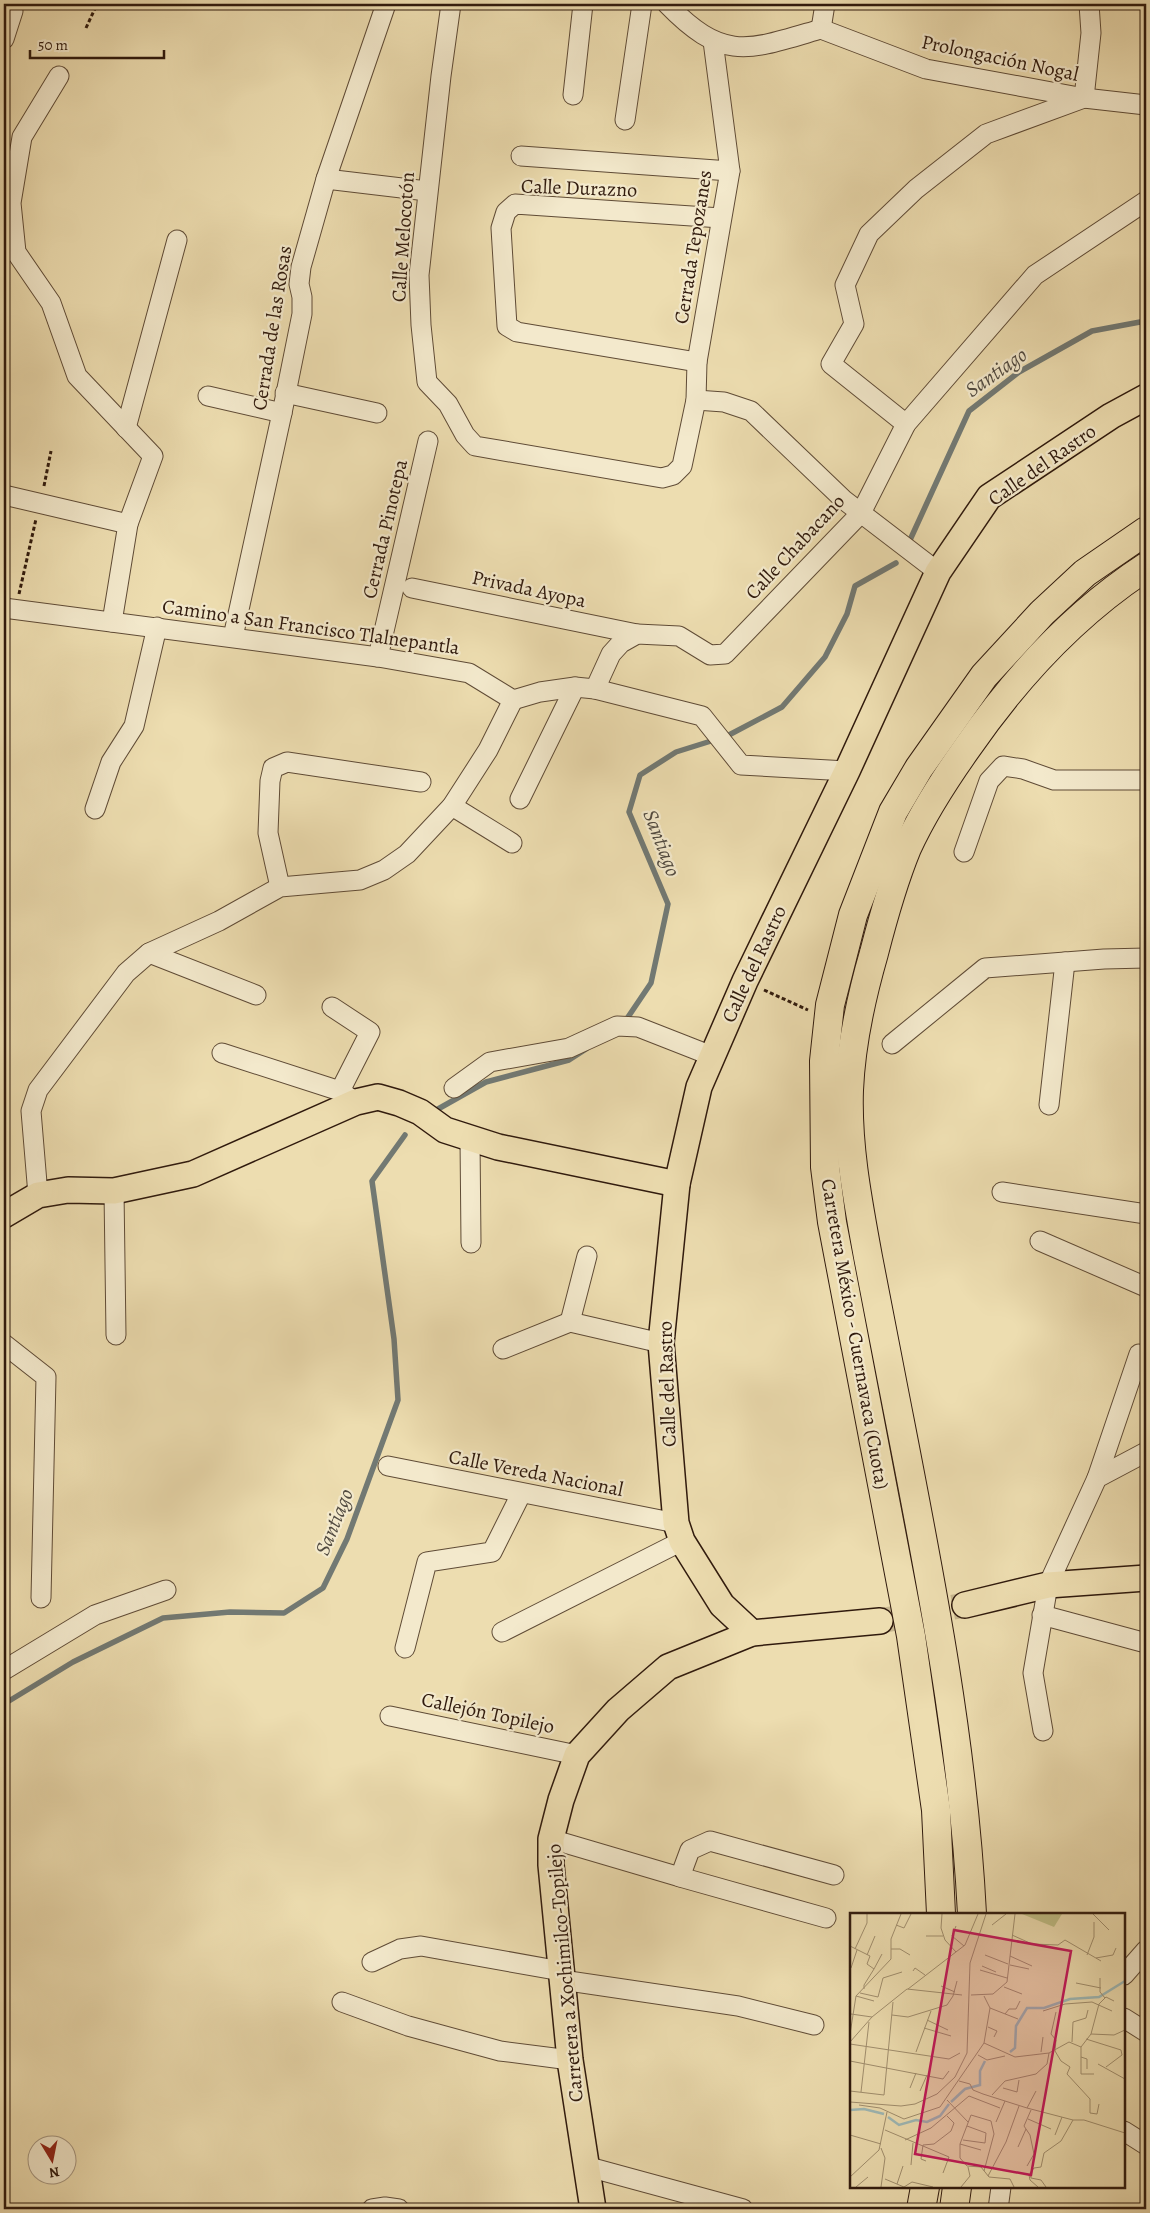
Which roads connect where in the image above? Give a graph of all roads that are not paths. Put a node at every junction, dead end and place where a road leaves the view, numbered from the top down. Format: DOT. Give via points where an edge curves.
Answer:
graph roads {
  1 [pos="386,4"];
  2 [pos="451,4"];
  3 [pos="583,4"];
  4 [pos="642,4"];
  5 [pos="667,4"];
  6 [pos="825,4"];
  7 [pos="1089,4"];
  8 [pos="13,6"];
  9 [pos="821,29"];
  10 [pos="4,40"];
  11 [pos="713,41"];
  12 [pos="59,76"];
  13 [pos="573,95"];
  14 [pos="1084,98"];
  15 [pos="1146,105"];
  16 [pos="625,120"];
  17 [pos="521,156"];
  18 [pos="730,171"];
  19 [pos="326,180"];
  20 [pos="428,191"];
  21 [pos="1146,200"];
  22 [pos="721,218"];
  23 [pos="177,240"];
  24 [pos="697,362"];
  25 [pos="285,392"];
  26 [pos="208,396"];
  27 [pos="1146,397"];
  28 [pos="696,400"];
  29 [pos="282,413"];
  30 [pos="377,413"];
  31 [pos="906,424"];
  32 [pos="126,428"];
  33 [pos="428,441"];
  34 [pos="4,495"];
  35 [pos="861,513"];
  36 [pos="128,524"];
  37 [pos="1146,531"];
  38 [pos="1146,567"];
  39 [pos="938,572"];
  40 [pos="412,588"];
  41 [pos="10,609"];
  42 [pos="112,622"];
  43 [pos="157,627"];
  44 [pos="637,634"];
  45 [pos="233,637"];
  46 [pos="378,657"];
  47 [pos="575,687"];
  48 [pos="595,688"];
  49 [pos="513,700"];
  50 [pos="847,771"];
  51 [pos="1146,780"];
  52 [pos="421,782"];
  53 [pos="520,799"];
  54 [pos="452,806"];
  55 [pos="95,809"];
  56 [pos="512,843"];
  57 [pos="964,852"];
  58 [pos="280,887"];
  59 [pos="149,953"];
  60 [pos="1146,958"];
  61 [pos="1065,962"];
  62 [pos="256,996"];
  63 [pos="332,1007"];
  64 [pos="892,1044"];
  65 [pos="222,1053"];
  66 [pos="712,1056"];
  67 [pos="454,1088"];
  68 [pos="348,1096"];
  69 [pos="1049,1105"];
  70 [pos="470,1140"];
  71 [pos="677,1184"];
  72 [pos="114,1191"];
  73 [pos="1002,1192"];
  74 [pos="38,1195"];
  75 [pos="1146,1214"];
  76 [pos="4,1215"];
  77 [pos="1040,1241"];
  78 [pos="471,1243"];
  79 [pos="587,1256"];
  80 [pos="1146,1287"];
  81 [pos="570,1322"];
  82 [pos="116,1335"];
  83 [pos="661,1343"];
  84 [pos="4,1344"];
  85 [pos="503,1349"];
  86 [pos="1139,1354"];
  87 [pos="1146,1452"];
  88 [pos="388,1466"];
  89 [pos="1097,1478"];
  90 [pos="521,1494"];
  91 [pos="679,1532"];
  92 [pos="1146,1578"];
  93 [pos="1048,1585"];
  94 [pos="166,1590"];
  95 [pos="40,1598"];
  96 [pos="965,1605"];
  97 [pos="1042,1615"];
  98 [pos="880,1621"];
  99 [pos="502,1632"];
  100 [pos="752,1633"];
  101 [pos="1146,1643"];
  102 [pos="405,1648"];
  103 [pos="4,1670"];
  104 [pos="390,1716"];
  105 [pos="1043,1731"];
  106 [pos="577,1755"];
  107 [pos="551,1839"];
  108 [pos="834,1875"];
  109 [pos="680,1877"];
  110 [pos="941,1913"];
  111 [pos="972,1913"];
  112 [pos="826,1918"];
  113 [pos="1146,1950"];
  114 [pos="372,1962"];
  115 [pos="1125,1974"];
  116 [pos="562,1975"];
  117 [pos="342,2002"];
  118 [pos="1125,2019"];
  119 [pos="814,2025"];
  120 [pos="1146,2032"];
  121 [pos="570,2060"];
  122 [pos="1125,2133"];
  123 [pos="1146,2145"];
  124 [pos="586,2166"];
  125 [pos="924,2188"];
  126 [pos="957,2188"];
  127 [pos="1001,2188"];
  128 [pos="372,2209"];
  129 [pos="399,2209"];
  130 [pos="593,2209"];
  131 [pos="743,2209"];
  132 [pos="921,2209"];
  133 [pos="954,2209"];
  134 [pos="998,2209"];
  1 -- 19 [label="street, Cerrada de las Rosas"];
  2 -- 20 [label="street, Calle Melocotón"];
  3 -- 13 [label="street"];
  4 -- 16 [label="street"];
  5 -- 11 [label="street" via="686,24"];
  6 -- 9 [label="street"];
  7 -- 14 [label="street" via="1091,34"];
  8 -- 10 [label="street"];
  9 -- 11 [label="street" via="760,47 734,47"];
  9 -- 14 [label="street, Prolongación Nogal" via="926,69"];
  11 -- 18 [label="street, Cerrada Tepozanes"];
  12 -- 32 [label="street" via="22,137 11,203 16,252 51,303 77,376"];
  14 -- 15 [label="street, Prolongación Nogal"];
  14 -- 31 [label="street" via="986,134 916,189 869,234 845,284 854,324 831,364"];
  17 -- 18 [label="street"];
  18 -- 22 [label="street, Cerrada Tepozanes"];
  19 -- 20 [label="street"];
  19 -- 25 [label="street, Cerrada de las Rosas" via="301,267 302,314"];
  20 -- 28 [label="street, Calle Melocotón" via="419,275 428,382 448,404 475,446 662,478 673,475 682,466"];
  21 -- 31 [label="street, Calle Chabacano" via="1036,275"];
  22 -- 24 [label="street, Cerrada Tepozanes"];
  22 -- 24 [label="street, Calle Durazno" via="515,204 506,212 501,228 507,326 516,332"];
  23 -- 32 [label="street"];
  24 -- 28 [label="street, Cerrada Tepozanes"];
  25 -- 29 [label="street, Cerrada de las Rosas"];
  25 -- 30 [label="street"];
  26 -- 29 [label="street"];
  27 -- 39 [label="main road, Calle del Rastro" via="1111,416 989,497"];
  28 -- 35 [label="street" via="724,402 751,411"];
  29 -- 45 [label="street, Cerrada de las Rosas"];
  31 -- 35 [label="street, Calle Chabacano"];
  32 -- 36 [label="street" via="153,456"];
  33 -- 46 [label="street, Cerrada Pinotepa"];
  34 -- 36 [label="street"];
  35 -- 39 [label="street"];
  35 -- 44 [label="street, Calle Chabacano" via="725,654 710,655 679,636"];
  36 -- 42 [label="street"];
  37 -- 110 [label="highway, Carretera México - Cuernavaca (Cuota)" via="1085,573 1042,613 984,676 919,768 894,812 856,906 830,1005 824,1061 825,1167 911,1636 936,1810"];
  38 -- 111 [label="highway, Carretera México - Cuernavaca (Cuota)" via="1116,587 1032,664 998,704 941,784 908,848 884,916 860,1004 853,1051 849,1091 857,1198 956,1737 969,1852"];
  39 -- 50 [label="main road, Calle del Rastro"];
  40 -- 44 [label="street, Privada Ayopa"];
  41 -- 42 [label="street, Camino a San Francisco Tlalnepantla"];
  42 -- 43 [label="street, Camino a San Francisco Tlalnepantla"];
  43 -- 45 [label="street, Camino a San Francisco Tlalnepantla"];
  43 -- 55 [label="street" via="134,726 111,762"];
  44 -- 48 [label="street" via="621,643 611,654"];
  45 -- 46 [label="street, Camino a San Francisco Tlalnepantla"];
  46 -- 49 [label="street, Camino a San Francisco Tlalnepantla" via="469,673"];
  47 -- 48 [label="street"];
  47 -- 49 [label="street"];
  47 -- 53 [label="street"];
  48 -- 50 [label="street" via="702,716 741,765"];
  49 -- 54 [label="street" via="488,750"];
  50 -- 66 [label="main road, Calle del Rastro"];
  51 -- 57 [label="street" via="1054,780 1003,766 990,781"];
  52 -- 58 [label="street" via="287,762 273,768 268,833"];
  54 -- 56 [label="street"];
  54 -- 58 [label="street" via="407,854 384,870 360,880"];
  58 -- 59 [label="street" via="219,921"];
  59 -- 62 [label="street"];
  59 -- 74 [label="street" via="126,973 38,1090 31,1111"];
  60 -- 61 [label="street"];
  61 -- 64 [label="street" via="985,968"];
  61 -- 69 [label="street"];
  63 -- 68 [label="street" via="370,1032"];
  65 -- 68 [label="street"];
  66 -- 67 [label="street" via="638,1027 617,1026 569,1048 490,1062"];
  66 -- 71 [label="main road, Calle del Rastro" via="699,1086"];
  68 -- 70 [label="main road" via="378,1097 399,1103 420,1112 445,1130"];
  68 -- 72 [label="main road" via="193,1174"];
  70 -- 71 [label="main road"];
  70 -- 78 [label="street"];
  71 -- 83 [label="main road, Calle del Rastro"];
  72 -- 74 [label="main road" via="68,1190"];
  72 -- 82 [label="street"];
  73 -- 75 [label="street"];
  74 -- 76 [label="main road"];
  77 -- 80 [label="street"];
  79 -- 81 [label="street"];
  81 -- 83 [label="street"];
  81 -- 85 [label="street"];
  83 -- 91 [label="main road, Calle del Rastro"];
  84 -- 95 [label="street" via="46,1377"];
  86 -- 89 [label="street"];
  87 -- 89 [label="street"];
  88 -- 90 [label="street, Calle Vereda Nacional"];
  89 -- 93 [label="street"];
  90 -- 91 [label="street, Calle Vereda Nacional"];
  90 -- 102 [label="street" via="492,1552 427,1562"];
  91 -- 99 [label="street"];
  91 -- 100 [label="main road, Calle del Rastro" via="722,1604"];
  92 -- 93 [label="main road"];
  93 -- 96 [label="main road"];
  93 -- 97 [label="street"];
  94 -- 103 [label="street" via="95,1615"];
  97 -- 101 [label="street"];
  97 -- 105 [label="street" via="1032,1673"];
  98 -- 100 [label="main road, Carretera a Xochimilco-Topilejo"];
  100 -- 106 [label="main road, Carretera a Xochimilco-Topilejo" via="668,1667 618,1710"];
  104 -- 106 [label="street, Callejón Topilejo"];
  106 -- 107 [label="main road, Carretera a Xochimilco-Topilejo"];
  107 -- 109 [label="street"];
  107 -- 116 [label="main road, Carretera a Xochimilco-Topilejo"];
  108 -- 109 [label="street" via="710,1841 690,1850"];
  109 -- 112 [label="street"];
  113 -- 115 [label="street"];
  114 -- 116 [label="street" via="400,1949 421,1946"];
  116 -- 119 [label="street" via="738,2006"];
  116 -- 121 [label="main road, Carretera a Xochimilco-Topilejo"];
  117 -- 121 [label="street" via="408,2026 500,2050"];
  118 -- 120 [label="street"];
  121 -- 124 [label="main road, Carretera a Xochimilco-Topilejo"];
  122 -- 123 [label="street"];
  124 -- 130 [label="main road, Carretera a Xochimilco-Topilejo"];
  124 -- 131 [label="street"];
  125 -- 132 [label="highway"];
  126 -- 133 [label="highway"];
  127 -- 134 [label="street"];
  128 -- 129 [label="street"];
}
